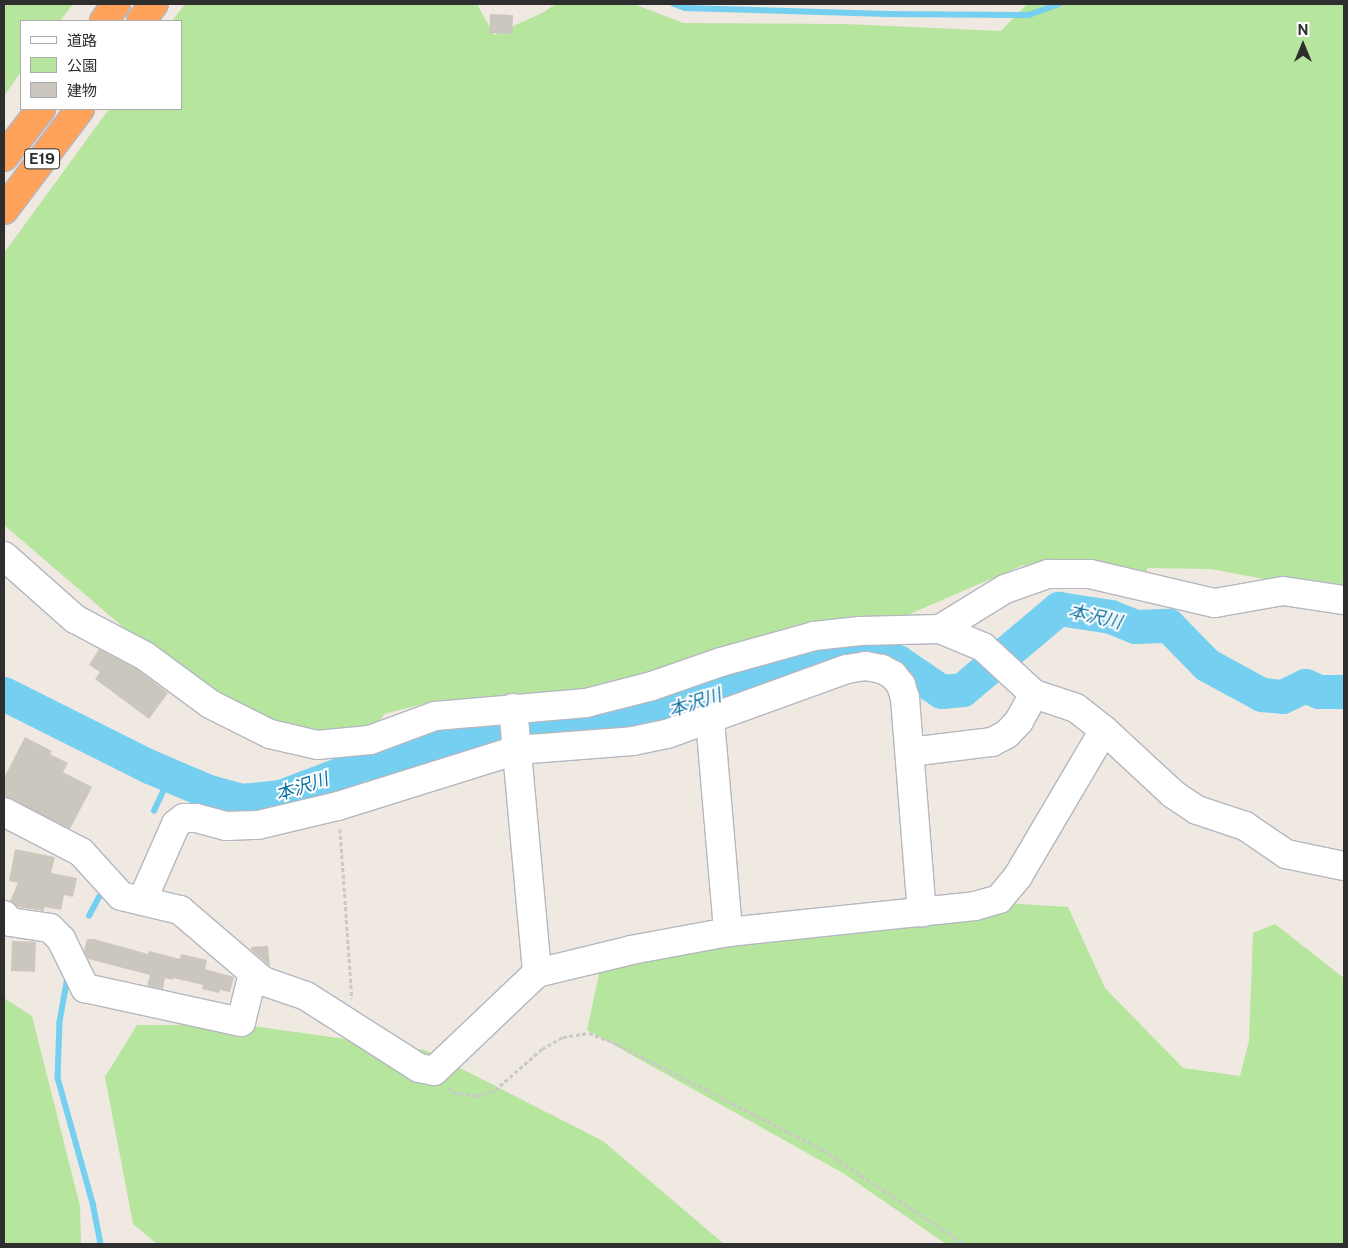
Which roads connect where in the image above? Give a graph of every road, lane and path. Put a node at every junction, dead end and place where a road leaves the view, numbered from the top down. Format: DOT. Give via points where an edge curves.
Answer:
graph roads {
  1 [pos="116,4"];
  2 [pos="154,4"];
  3 [pos="105,20"];
  4 [pos="142,20"];
  5 [pos="40,110"];
  6 [pos="79,110"];
  7 [pos="4,158"];
  8 [pos="4,210"];
  9 [pos="4,556"];
  10 [pos="1344,600"];
  11 [pos="940,629"];
  12 [pos="1034,694"];
  13 [pos="513,708"];
  14 [pos="710,720"];
  15 [pos="1104,730"];
  16 [pos="517,750"];
  17 [pos="910,752"];
  18 [pos="338,806"];
  19 [pos="4,812"];
  20 [pos="1344,866"];
  21 [pos="142,901"];
  22 [pos="922,912"];
  23 [pos="4,914"];
  24 [pos="728,932"];
  25 [pos="537,973"];
  26 [pos="253,974"];
  27 [pos="354,1026"];
  28 [pos="434,1071"];
  29 [pos="966,1244"];
  1 -- 3 [label="highway"];
  2 -- 4 [label="highway"];
  5 -- 7 [label="highway, E19"];
  6 -- 8 [label="highway, E19"];
  9 -- 13 [label="street" via="75,619 145,656 210,704 270,734 317,745 370,740 435,716"];
  10 -- 11 [label="street" via="1283,590 1215,603 1090,574 1048,574 1005,589"];
  11 -- 12 [label="street" via="983,647"];
  11 -- 13 [label="street" via="814,636 586,703"];
  12 -- 15 [label="street" via="1076,708"];
  12 -- 17 [label="street" via="1019,721 1007,734 992,742"];
  13 -- 16 [label="street"];
  14 -- 16 [label="street" via="634,741"];
  14 -- 17 [label="street" via="847,669 866,666 882,669 901,685"];
  14 -- 24 [label="street"];
  15 -- 20 [label="street" via="1174,794 1197,810 1245,826 1286,854"];
  15 -- 22 [label="street" via="1018,876 999,898 975,906"];
  16 -- 18 [label="street"];
  16 -- 25 [label="street"];
  17 -- 22 [label="street"];
  18 -- 21 [label="street" via="242,827 184,818 176,824"];
  18 -- 27 [label="path"];
  19 -- 21 [label="street" via="81,852 121,896"];
  21 -- 26 [label="street" via="180,910"];
  22 -- 24 [label="street"];
  23 -- 26 [label="street" via="10,922 50,928 61,938 85,988 240,1022"];
  24 -- 25 [label="street" via="631,950"];
  25 -- 28 [label="street"];
  26 -- 27 [label="street" via="262,981 306,996"];
  27 -- 28 [label="street" via="419,1068"];
  28 -- 29 [label="path" via="453,1092 477,1096 495,1090 542,1049 563,1037 590,1033 823,1150"];
}
